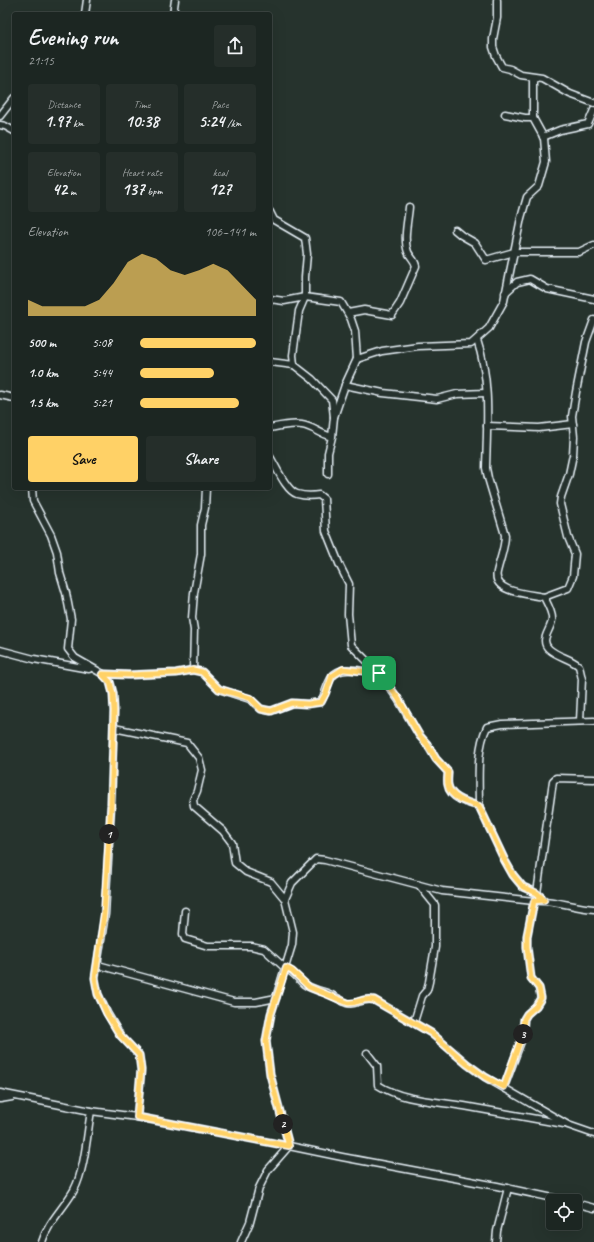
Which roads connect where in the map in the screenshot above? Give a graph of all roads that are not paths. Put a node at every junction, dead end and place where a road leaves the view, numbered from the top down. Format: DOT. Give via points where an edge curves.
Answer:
graph roads {
  1 [pos="87,0"];
  2 [pos="174,0"];
  3 [pos="497,0"];
  4 [pos="85,12"];
  5 [pos="173,12"];
  6 [pos="533,78"];
  7 [pos="12,101"];
  8 [pos="594,103"];
  9 [pos="594,110"];
  10 [pos="505,114"];
  11 [pos="0,116"];
  12 [pos="532,118"];
  13 [pos="0,125"];
  14 [pos="12,130"];
  15 [pos="543,136"];
  16 [pos="409,207"];
  17 [pos="272,216"];
  18 [pos="455,230"];
  19 [pos="594,238"];
  20 [pos="593,245"];
  21 [pos="514,252"];
  22 [pos="505,292"];
  23 [pos="305,297"];
  24 [pos="272,299"];
  25 [pos="594,299"];
  26 [pos="348,313"];
  27 [pos="594,320"];
  28 [pos="477,340"];
  29 [pos="357,359"];
  30 [pos="272,362"];
  31 [pos="294,365"];
  32 [pos="345,385"];
  33 [pos="486,393"];
  34 [pos="0,395"];
  35 [pos="12,398"];
  36 [pos="334,417"];
  37 [pos="573,424"];
  38 [pos="487,426"];
  39 [pos="272,428"];
  40 [pos="330,436"];
  41 [pos="272,459"];
  42 [pos="328,474"];
  43 [pos="32,490"];
  44 [pos="206,490"];
  45 [pos="544,597"];
  46 [pos="0,650"];
  47 [pos="93,669"];
  48 [pos="193,670"];
  49 [pos="379,673"];
  50 [pos="102,674"];
  51 [pos="580,721"];
  52 [pos="594,721"];
  53 [pos="114,728"];
  54 [pos="594,779"];
  55 [pos="479,806"];
  56 [pos="419,884"];
  57 [pos="537,893"];
  58 [pos="286,899"];
  59 [pos="544,900"];
  60 [pos="534,901"];
  61 [pos="594,909"];
  62 [pos="185,911"];
  63 [pos="98,965"];
  64 [pos="286,968"];
  65 [pos="276,998"];
  66 [pos="414,1022"];
  67 [pos="367,1053"];
  68 [pos="504,1087"];
  69 [pos="0,1093"];
  70 [pos="18,1096"];
  71 [pos="0,1099"];
  72 [pos="91,1111"];
  73 [pos="137,1117"];
  74 [pos="568,1125"];
  75 [pos="594,1134"];
  76 [pos="289,1146"];
  77 [pos="508,1188"];
  78 [pos="546,1196"];
  79 [pos="582,1205"];
  80 [pos="594,1208"];
  81 [pos="42,1242"];
  82 [pos="241,1242"];
  83 [pos="496,1242"];
  1 -- 4 [label="street"];
  2 -- 5 [label="street"];
  3 -- 6 [label="street" via="493,39 496,56 502,67"];
  6 -- 8 [label="street" via="542,78 570,94"];
  6 -- 12 [label="street"];
  7 -- 11 [label="street"];
  9 -- 15 [label="street" via="588,124"];
  10 -- 12 [label="street"];
  12 -- 15 [label="street"];
  13 -- 14 [label="street"];
  15 -- 21 [label="street" via="546,162 539,186 527,197"];
  16 -- 26 [label="street" via="406,242 408,253 416,266 400,303 392,315 364,310"];
  17 -- 23 [label="street" via="274,220 306,238"];
  18 -- 21 [label="street" via="475,243 486,260"];
  19 -- 20 [label="street"];
  20 -- 21 [label="street" via="579,252"];
  21 -- 22 [label="street"];
  22 -- 25 [label="street" via="517,282 530,279 547,289"];
  22 -- 28 [label="street" via="504,301 490,328"];
  23 -- 24 [label="street" via="284,301"];
  23 -- 26 [label="street" via="341,302"];
  23 -- 31 [label="street" via="299,311"];
  26 -- 29 [label="street" via="355,330"];
  27 -- 37 [label="street" via="586,342 572,416"];
  28 -- 29 [label="street" via="463,345 418,346 382,351"];
  28 -- 33 [label="street" via="484,364"];
  29 -- 32 [label="street"];
  30 -- 31 [label="street"];
  31 -- 36 [label="street" via="312,378 332,400"];
  32 -- 33 [label="street" via="383,393 437,399 457,394"];
  32 -- 36 [label="street"];
  33 -- 38 [label="street"];
  34 -- 35 [label="street"];
  36 -- 42 [label="street" via="328,453"];
  37 -- 38 [label="street" via="539,428"];
  37 -- 45 [label="street" via="573,454 560,504 575,554 573,576 568,588"];
  38 -- 45 [label="street" via="486,468 505,535 505,544 496,574 497,582 502,588"];
  39 -- 40 [label="street" via="303,425"];
  41 -- 49 [label="street" via="289,488 296,494 319,495 324,498 326,531 349,584 351,645"];
  43 -- 47 [label="street" via="33,502 57,552 71,619 68,649 75,658"];
  44 -- 48 [label="street" via="205,508 200,525 201,554 194,593"];
  45 -- 51 [label="street" via="552,620 545,636 547,648 579,666 582,679"];
  46 -- 47 [label="street" via="34,659"];
  47 -- 50 [label="street"];
  48 -- 49 [label="street" via="202,672 219,689 250,698 261,709 271,711 292,703 321,702 332,676 343,669"];
  48 -- 50 [label="street" via="137,675"];
  49 -- 55 [label="street" via="398,698 419,735 448,772 448,785 452,794"];
  50 -- 53 [label="street" via="110,682 113,694"];
  51 -- 52 [label="street"];
  51 -- 55 [label="street" via="502,724 488,727 482,737"];
  53 -- 58 [label="street" via="187,743 199,758 202,770 193,800 194,806 223,831 232,843 235,863 246,872 271,882"];
  53 -- 63 [label="street" via="104,914"];
  54 -- 57 [label="street" via="556,778 553,782"];
  55 -- 57 [label="street" via="513,875 523,887"];
  56 -- 58 [label="street" via="316,859 292,883"];
  56 -- 60 [label="street" via="442,891"];
  56 -- 66 [label="street" via="435,906 435,940 427,990 422,996"];
  57 -- 59 [label="street"];
  58 -- 64 [label="street" via="293,932"];
  59 -- 60 [label="street"];
  59 -- 61 [label="street"];
  60 -- 68 [label="street" via="527,947 531,978 539,988 541,998 524,1019 522,1036"];
  62 -- 64 [label="street" via="185,939 208,946 238,945 264,949"];
  63 -- 65 [label="street" via="234,1002 256,1002"];
  63 -- 73 [label="street" via="95,978 98,994 120,1035 139,1055 141,1070"];
  64 -- 65 [label="street"];
  64 -- 66 [label="street" via="309,987 348,1003 354,1004 368,998 374,1000"];
  65 -- 76 [label="street" via="266,1041 270,1074"];
  66 -- 68 [label="street" via="485,1077"];
  67 -- 74 [label="street" via="377,1066 378,1085 390,1092 428,1102"];
  68 -- 74 [label="street"];
  69 -- 70 [label="street"];
  70 -- 71 [label="street"];
  70 -- 72 [label="street"];
  72 -- 73 [label="street"];
  72 -- 81 [label="street" via="84,1154 74,1189 45,1232"];
  73 -- 76 [label="street"];
  74 -- 75 [label="street"];
  76 -- 77 [label="street"];
  76 -- 82 [label="street" via="268,1170 259,1188 250,1222"];
  77 -- 78 [label="street"];
  77 -- 83 [label="street"];
  79 -- 80 [label="street"];
}
